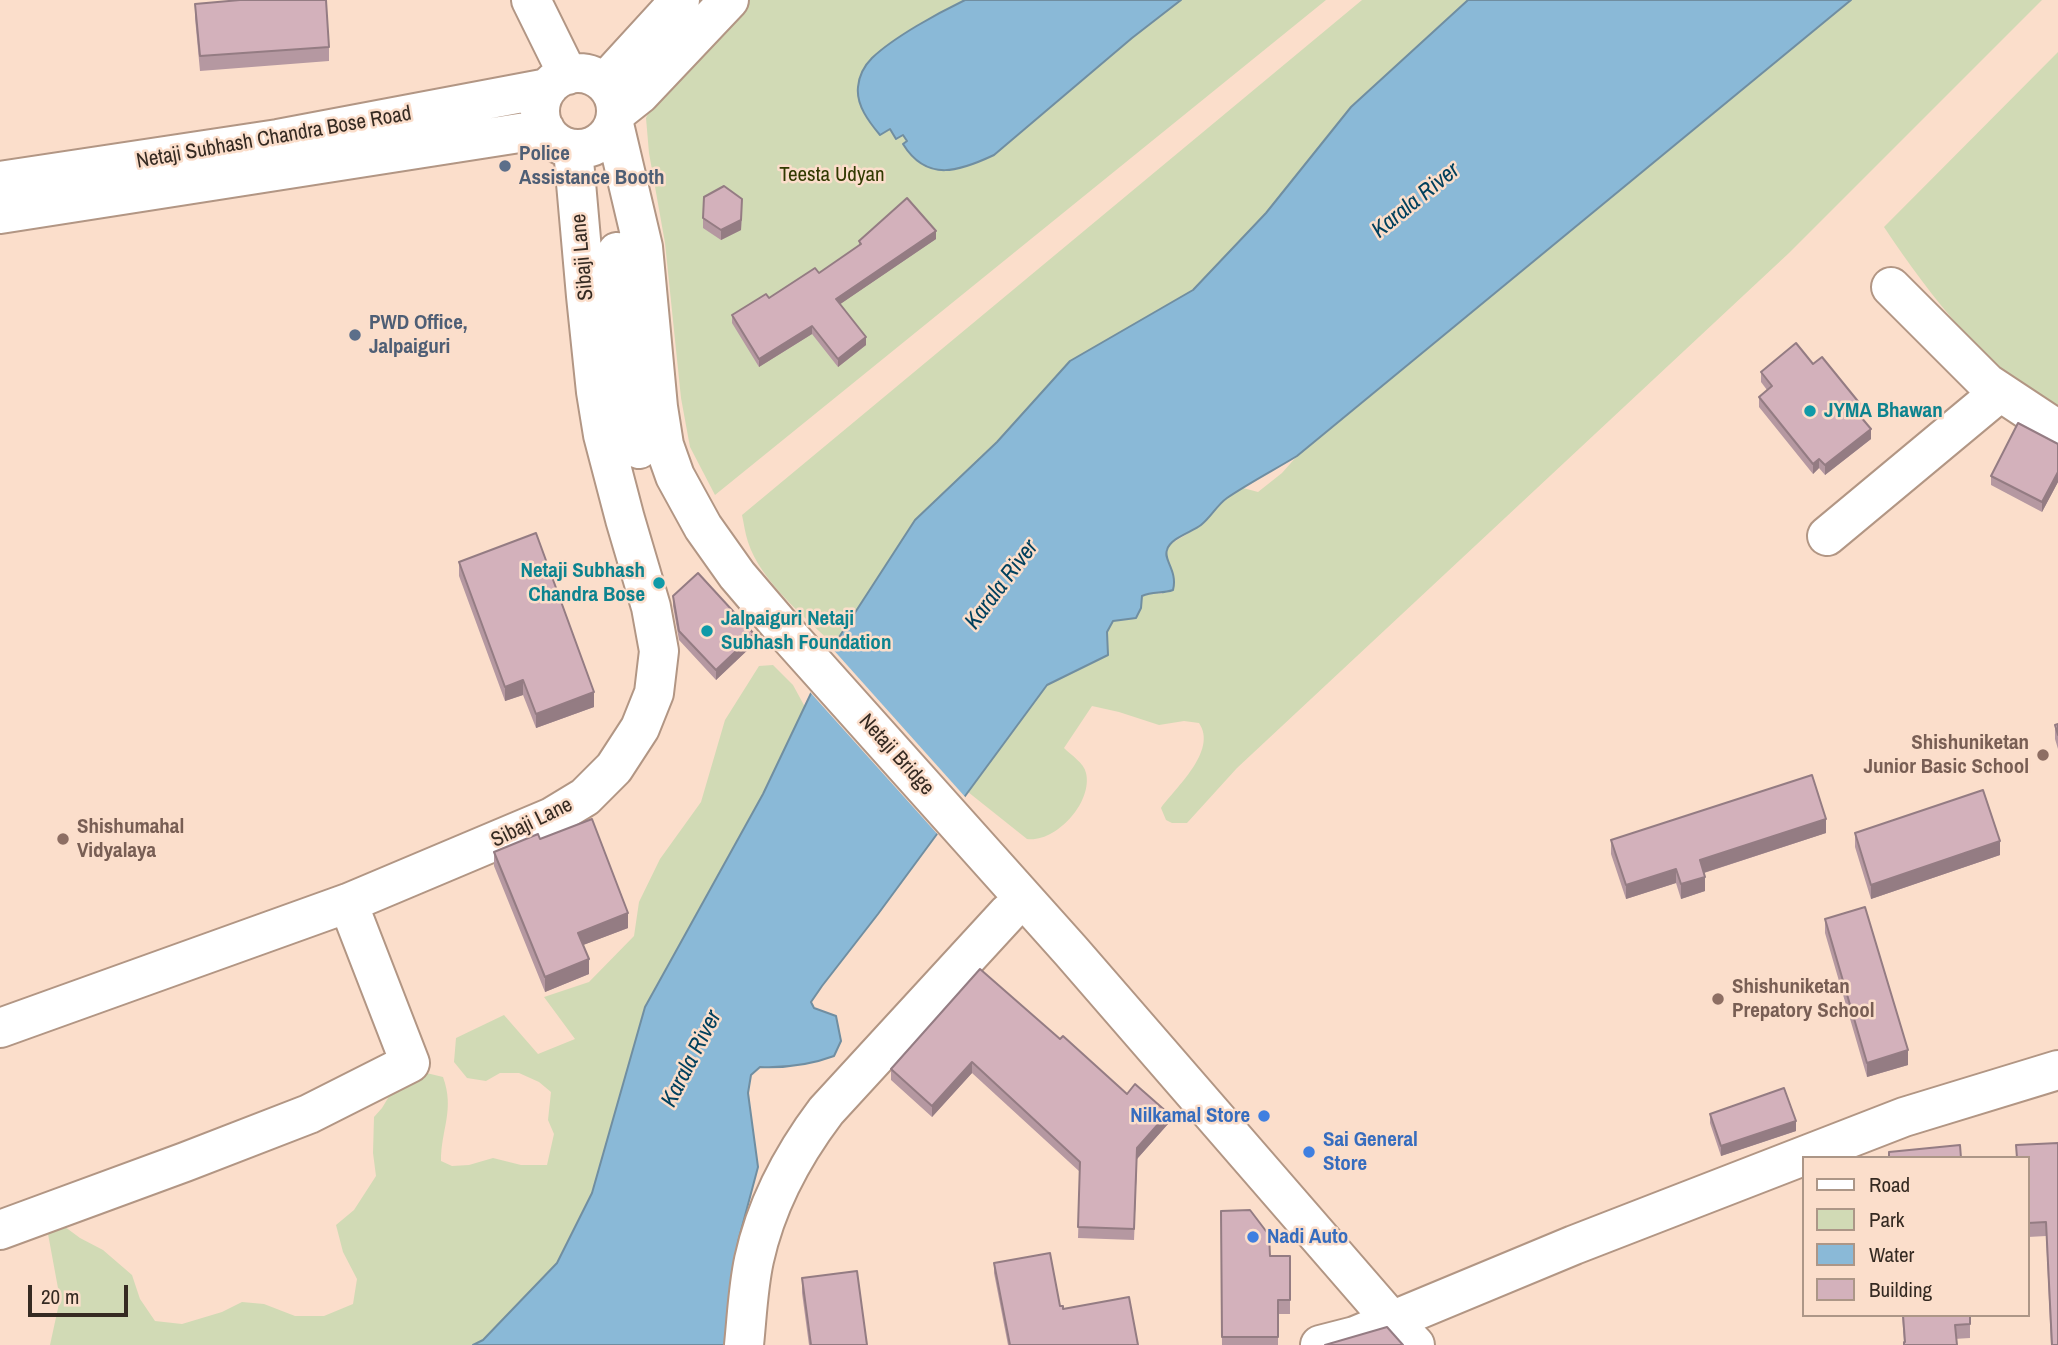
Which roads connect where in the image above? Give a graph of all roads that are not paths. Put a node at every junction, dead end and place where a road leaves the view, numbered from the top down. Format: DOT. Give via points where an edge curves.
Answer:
graph roads {
  1 [pos="531,0"];
  2 [pos="680,0"];
  3 [pos="729,0"];
  4 [pos="583,113"];
  5 [pos="0,181"];
  6 [pos="0,214"];
  7 [pos="1891,286"];
  8 [pos="2000,392"];
  9 [pos="2058,430"];
  10 [pos="1827,536"];
  11 [pos="790,637"];
  12 [pos="348,903"];
  13 [pos="1008,913"];
  14 [pos="0,1028"];
  15 [pos="2058,1070"];
  16 [pos="1803,1156"];
  17 [pos="1802,1157"];
  18 [pos="0,1230"];
  19 [pos="1404,1333"];
  20 [pos="744,1345"];
  21 [pos="1320,1345"];
  1 -- 4 [label="street"];
  2 -- 4 [label="street"];
  3 -- 4 [label="street" via="640,94"];
  4 -- 5 [label="street, Netaji Subhash Chandra Bose Road" via="278,139"];
  4 -- 6 [label="street, Netaji Subhash Chandra Bose Road"];
  4 -- 11 [label="street" via="643,247 657,407 676,476 712,518 737,575"];
  4 -- 11 [label="street" via="617,251 626,376 640,451 655,487 686,534"];
  4 -- 12 [label="street, Sibaji Lane" via="596,392 603,435 652,607 659,651 654,692 640,728 614,768 585,797 552,817"];
  7 -- 8 [label="street"];
  8 -- 9 [label="street"];
  8 -- 10 [label="street"];
  11 -- 19 [label="street, Netaji Bridge" via="1001,874 1081,940"];
  12 -- 14 [label="street, Sibaji Lane"];
  12 -- 18 [label="street" via="410,1063 309,1114"];
  13 -- 20 [label="street" via="806,1137 763,1226 754,1259"];
  15 -- 16 [label="street" via="1904,1117"];
  17 -- 19 [label="street" via="1574,1245"];
  19 -- 21 [label="street" via="1355,1336"];
}
